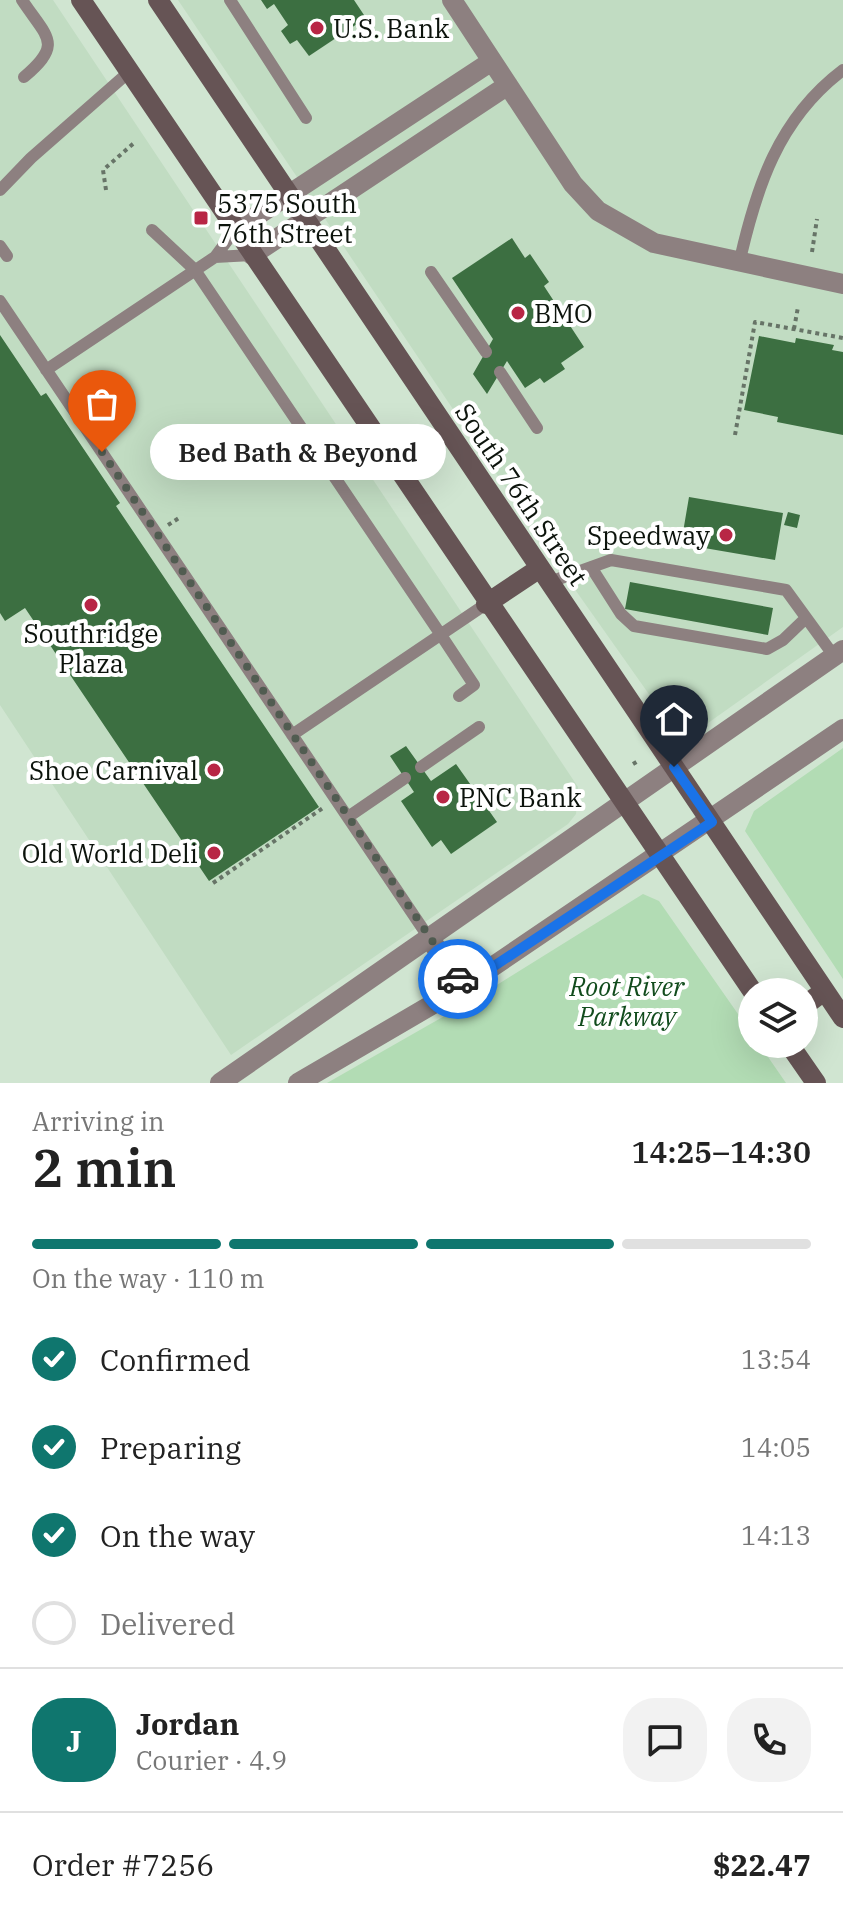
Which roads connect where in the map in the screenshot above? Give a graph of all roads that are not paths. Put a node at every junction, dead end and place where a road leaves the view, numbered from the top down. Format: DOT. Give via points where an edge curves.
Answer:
graph roads {
  1 [pos="22,0"];
  2 [pos="81,0"];
  3 [pos="158,0"];
  4 [pos="230,0"];
  5 [pos="452,0"];
  6 [pos="492,61"];
  7 [pos="843,70"];
  8 [pos="129,72"];
  9 [pos="24,77"];
  10 [pos="508,85"];
  11 [pos="306,118"];
  12 [pos="0,190"];
  13 [pos="289,194"];
  14 [pos="306,219"];
  15 [pos="152,230"];
  16 [pos="235,230"];
  17 [pos="252,255"];
  18 [pos="215,257"];
  19 [pos="739,264"];
  20 [pos="195,270"];
  21 [pos="431,272"];
  22 [pos="843,284"];
  23 [pos="0,301"];
  24 [pos="486,352"];
  25 [pos="46,370"];
  26 [pos="500,372"];
  27 [pos="537,428"];
  28 [pos="591,567"];
  29 [pos="545,575"];
  30 [pos="486,604"];
  31 [pos="806,618"];
  32 [pos="441,635"];
  33 [pos="840,659"];
  34 [pos="459,696"];
  35 [pos="479,727"];
  36 [pos="843,729"];
  37 [pos="292,735"];
  38 [pos="421,767"];
  39 [pos="674,767"];
  40 [pos="405,778"];
  41 [pos="621,803"];
  42 [pos="348,817"];
  43 [pos="712,822"];
  44 [pos="658,856"];
  45 [pos="429,938"];
  46 [pos="743,978"];
  47 [pos="464,986"];
  48 [pos="824,991"];
  49 [pos="818,996"];
  50 [pos="843,1018"];
  51 [pos="799,1058"];
  52 [pos="220,1083"];
  53 [pos="298,1083"];
  54 [pos="816,1083"];
  1 -- 9 [label="lane" via="49,49"];
  2 -- 8 [label="main road"];
  3 -- 13 [label="main road, South 76th Street"];
  4 -- 11 [label="lane"];
  5 -- 6 [label="street"];
  6 -- 10 [label="street"];
  6 -- 13 [label="street"];
  7 -- 19 [label="lane" via="805,105 772,153 753,201"];
  8 -- 12 [label="lane"];
  8 -- 16 [label="main road"];
  10 -- 14 [label="street"];
  10 -- 19 [label="street" via="573,184 598,211 654,243"];
  13 -- 14 [label="main road, South 76th Street"];
  13 -- 16 [label="street"];
  14 -- 17 [label="street"];
  14 -- 29 [label="main road, South 76th Street"];
  15 -- 20 [label="lane"];
  16 -- 17 [label="main road"];
  16 -- 18 [label="lane"];
  17 -- 18 [label="lane"];
  17 -- 30 [label="main road"];
  18 -- 20 [label="lane"];
  19 -- 22 [label="street"];
  20 -- 25 [label="lane"];
  20 -- 32 [label="lane"];
  21 -- 24 [label="lane"];
  23 -- 25 [label="lane"];
  25 -- 37 [label="lane"];
  26 -- 27 [label="lane"];
  28 -- 29 [label="lane"];
  28 -- 31 [label="lane" via="611,560 786,590"];
  28 -- 31 [label="lane" via="634,626 767,649"];
  29 -- 30 [label="main road"];
  29 -- 39 [label="main road, South 76th Street"];
  30 -- 32 [label="lane"];
  30 -- 41 [label="main road"];
  31 -- 33 [label="lane"];
  32 -- 34 [label="lane" via="474,685"];
  32 -- 37 [label="lane"];
  33 -- 39 [label="street"];
  35 -- 38 [label="lane"];
  36 -- 43 [label="street"];
  37 -- 42 [label="lane"];
  39 -- 41 [label="street"];
  39 -- 43 [label="main road, South 76th Street"];
  40 -- 42 [label="lane"];
  41 -- 44 [label="main road"];
  41 -- 45 [label="street"];
  42 -- 45 [label="lane"];
  43 -- 44 [label="street"];
  43 -- 48 [label="main road, South 76th Street"];
  44 -- 46 [label="main road"];
  44 -- 47 [label="street"];
  45 -- 47 [label="street"];
  45 -- 52 [label="street"];
  47 -- 53 [label="street"];
  48 -- 49 [label="main road"];
  48 -- 50 [label="main road, South 76th Street"];
  51 -- 54 [label="main road"];
}
